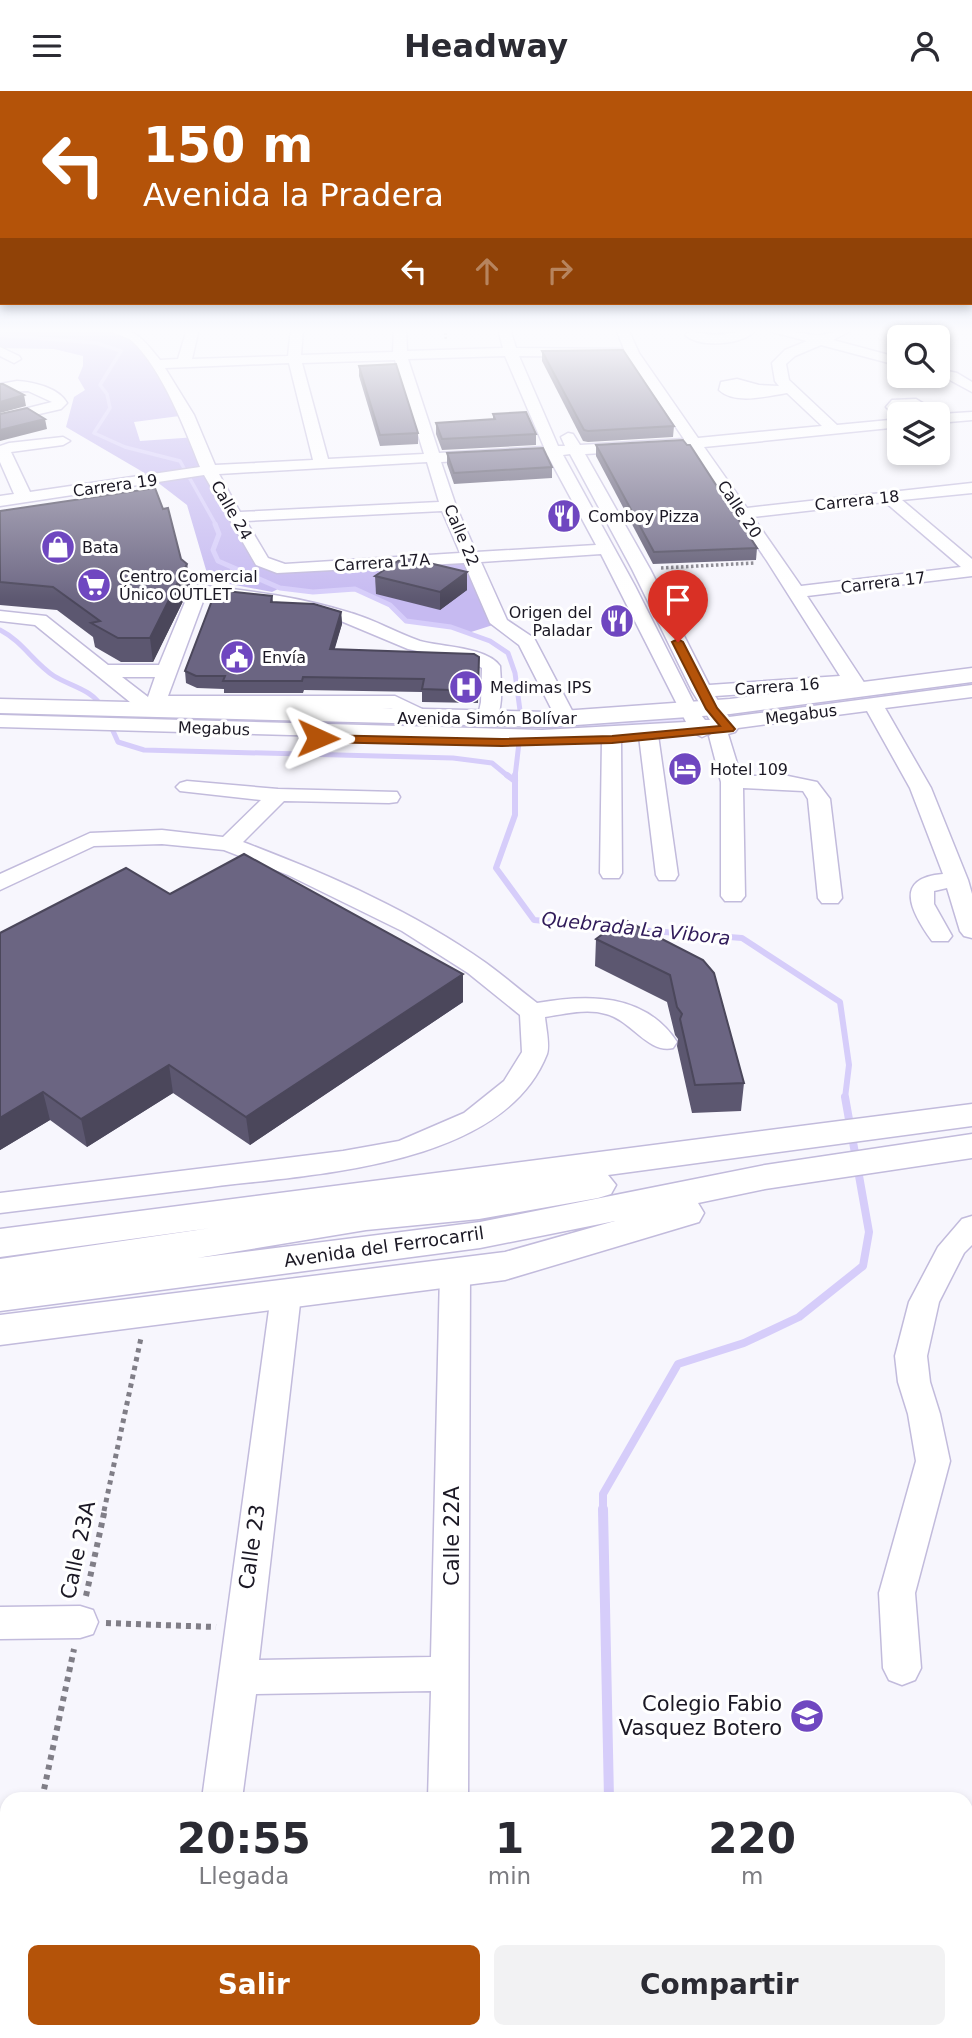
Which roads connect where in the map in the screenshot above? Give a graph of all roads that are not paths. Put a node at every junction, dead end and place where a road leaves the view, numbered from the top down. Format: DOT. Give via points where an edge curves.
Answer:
graph roads {
  1 [pos="188,420"];
  2 [pos="310,420"];
  3 [pos="421,420"];
  4 [pos="542,420"];
  5 [pos="679,420"];
  6 [pos="823,420"];
  7 [pos="887,424"];
  8 [pos="562,425"];
  9 [pos="834,430"];
  10 [pos="63,441"];
  11 [pos="695,443"];
  12 [pos="575,450"];
  13 [pos="554,451"];
  14 [pos="433,457"];
  15 [pos="321,463"];
  16 [pos="6,471"];
  17 [pos="202,471"];
  18 [pos="972,488"];
  19 [pos="26,497"];
  20 [pos="889,497"];
  21 [pos="105,498"];
  22 [pos="0,501"];
  23 [pos="448,506"];
  24 [pos="0,513"];
  25 [pos="742,513"];
  26 [pos="235,517"];
  27 [pos="607,549"];
  28 [pos="471,556"];
  29 [pos="282,569"];
  30 [pos="972,570"];
  31 [pos="794,592"];
  32 [pos="0,616"];
  33 [pos="104,671"];
  34 [pos="166,671"];
  35 [pos="972,675"];
  36 [pos="972,680"];
  37 [pos="855,685"];
  38 [pos="972,691"];
  39 [pos="972,697"];
  40 [pos="0,706"];
  41 [pos="876,710"];
  42 [pos="0,712"];
  43 [pos="137,716"];
  44 [pos="76,719"];
  45 [pos="708,719"];
  46 [pos="567,720"];
  47 [pos="0,721"];
  48 [pos="0,727"];
  49 [pos="499,729"];
  50 [pos="541,731"];
  51 [pos="649,737"];
  52 [pos="612,740"];
  53 [pos="732,782"];
  54 [pos="187,787"];
  55 [pos="278,795"];
  56 [pos="388,797"];
  57 [pos="228,844"];
  58 [pos="611,873"];
  59 [pos="667,875"];
  60 [pos="957,880"];
  61 [pos="0,883"];
  62 [pos="733,896"];
  63 [pos="830,898"];
  64 [pos="972,931"];
  65 [pos="940,936"];
  66 [pos="532,1012"];
  67 [pos="664,1042"];
  68 [pos="972,1115"];
  69 [pos="745,1144"];
  70 [pos="972,1146"];
  71 [pos="765,1178"];
  72 [pos="0,1203"];
  73 [pos="479,1221"];
  74 [pos="972,1226"];
  75 [pos="0,1243"];
  76 [pos="0,1272"];
  77 [pos="455,1273"];
  78 [pos="286,1295"];
  79 [pos="0,1297"];
  80 [pos="0,1330"];
  81 [pos="80,1622"];
  82 [pos="0,1623"];
  83 [pos="902,1668"];
  84 [pos="451,1674"];
  85 [pos="239,1677"];
  86 [pos="223,1792"];
  87 [pos="448,1792"];
  1 -- 17 [label="street, Calle 24"];
  2 -- 15 [label="street"];
  3 -- 14 [label="street, Calle 22"];
  4 -- 13 [label="street"];
  5 -- 11 [label="street, Calle 20"];
  6 -- 9 [label="street"];
  7 -- 9 [label="street, Carrera 19"];
  8 -- 12 [label="street"];
  9 -- 11 [label="street, Carrera 19"];
  10 -- 16 [label="street" via="9,447 3,451"];
  11 -- 12 [label="street, Carrera 19"];
  11 -- 25 [label="street, Calle 20"];
  12 -- 13 [label="street, Carrera 19"];
  12 -- 45 [label="street" via="640,569"];
  13 -- 14 [label="street, Carrera 19"];
  13 -- 27 [label="street"];
  14 -- 15 [label="street, Carrera 19"];
  14 -- 23 [label="street, Calle 22"];
  15 -- 17 [label="street, Carrera 19"];
  16 -- 19 [label="street"];
  17 -- 19 [label="street, Carrera 19"];
  17 -- 26 [label="street, Calle 24"];
  18 -- 20 [label="street, Carrera 18"];
  19 -- 22 [label="street, Carrera 19"];
  20 -- 25 [label="street, Carrera 18"];
  20 -- 30 [label="street"];
  21 -- 24 [label="street"];
  23 -- 26 [label="street"];
  23 -- 28 [label="street, Calle 22"];
  25 -- 31 [label="street, Calle 20"];
  26 -- 29 [label="street, Calle 24" via="262,561"];
  27 -- 28 [label="street, Carrera 17A"];
  27 -- 45 [label="street"];
  28 -- 29 [label="street, Carrera 17A"];
  28 -- 46 [label="street, Calle 22" via="499,623 527,642"];
  30 -- 31 [label="street, Carrera 17"];
  31 -- 37 [label="street, Calle 20"];
  32 -- 33 [label="street" via="40,620"];
  33 -- 34 [label="street"];
  33 -- 43 [label="street"];
  34 -- 43 [label="street"];
  34 -- 49 [label="street" via="199,590 279,599 347,617 415,645 480,659 491,666 491,702"];
  35 -- 37 [label="main road, Avenida Simón Bolívar"];
  36 -- 45 [label="street, Megabus"];
  37 -- 45 [label="main road, Avenida Simón Bolívar"];
  38 -- 45 [label="street, Megabus"];
  39 -- 41 [label="main road, Avenida Simón Bolívar"];
  40 -- 44 [label="main road, Avenida Simón Bolívar"];
  41 -- 45 [label="main road, Avenida Simón Bolívar"];
  41 -- 60 [label="street" via="905,755"];
  42 -- 44 [label="street"];
  43 -- 44 [label="main road, Avenida Simón Bolívar"];
  43 -- 49 [label="main road, Avenida Simón Bolívar"];
  43 -- 49 [label="main road, Avenida Simón Bolívar" via="428,719"];
  44 -- 47 [label="street"];
  44 -- 48 [label="main road, Avenida Simón Bolívar"];
  45 -- 46 [label="main road, Avenida Simón Bolívar"];
  45 -- 50 [label="street, Megabus"];
  45 -- 51 [label="main road, Avenida Simón Bolívar"];
  45 -- 53 [label="street"];
  46 -- 50 [label="main road, Avenida Simón Bolívar"];
  49 -- 50 [label="main road, Avenida Simón Bolívar"];
  50 -- 52 [label="main road, Avenida Simón Bolívar"];
  51 -- 52 [label="main road, Avenida Simón Bolívar"];
  51 -- 59 [label="street"];
  52 -- 58 [label="street"];
  53 -- 62 [label="street"];
  53 -- 63 [label="street" via="810,786 819,799"];
  54 -- 55 [label="street"];
  55 -- 56 [label="street"];
  55 -- 57 [label="street"];
  57 -- 61 [label="street" via="162,837 90,840"];
  57 -- 66 [label="street" via="296,870 410,926 477,968"];
  60 -- 64 [label="street"];
  60 -- 65 [label="street" via="933,882 923,888 922,904"];
  66 -- 67 [label="street" via="579,1003 614,1005 643,1021"];
  66 -- 72 [label="street" via="535,1052 514,1087 474,1119 405,1149 343,1161"];
  68 -- 69 [label="main road"];
  69 -- 73 [label="main road, Avenida del Ferrocarril"];
  69 -- 75 [label="main road"];
  70 -- 71 [label="main road, Avenida del Ferrocarril"];
  71 -- 73 [label="main road, Avenida del Ferrocarril"];
  71 -- 77 [label="main road" via="720,1203 505,1266"];
  73 -- 76 [label="main road, Avenida del Ferrocarril" via="366,1217"];
  73 -- 79 [label="main road, Avenida del Ferrocarril"];
  74 -- 83 [label="street" via="953,1247 924,1302 911,1356 933,1461 897,1593"];
  77 -- 78 [label="main road"];
  77 -- 84 [label="street, Calle 22A"];
  78 -- 80 [label="main road"];
  78 -- 85 [label="street, Calle 23"];
  81 -- 82 [label="street"];
  84 -- 85 [label="street"];
  84 -- 87 [label="street, Calle 22A"];
  85 -- 86 [label="street, Calle 23"];
}
